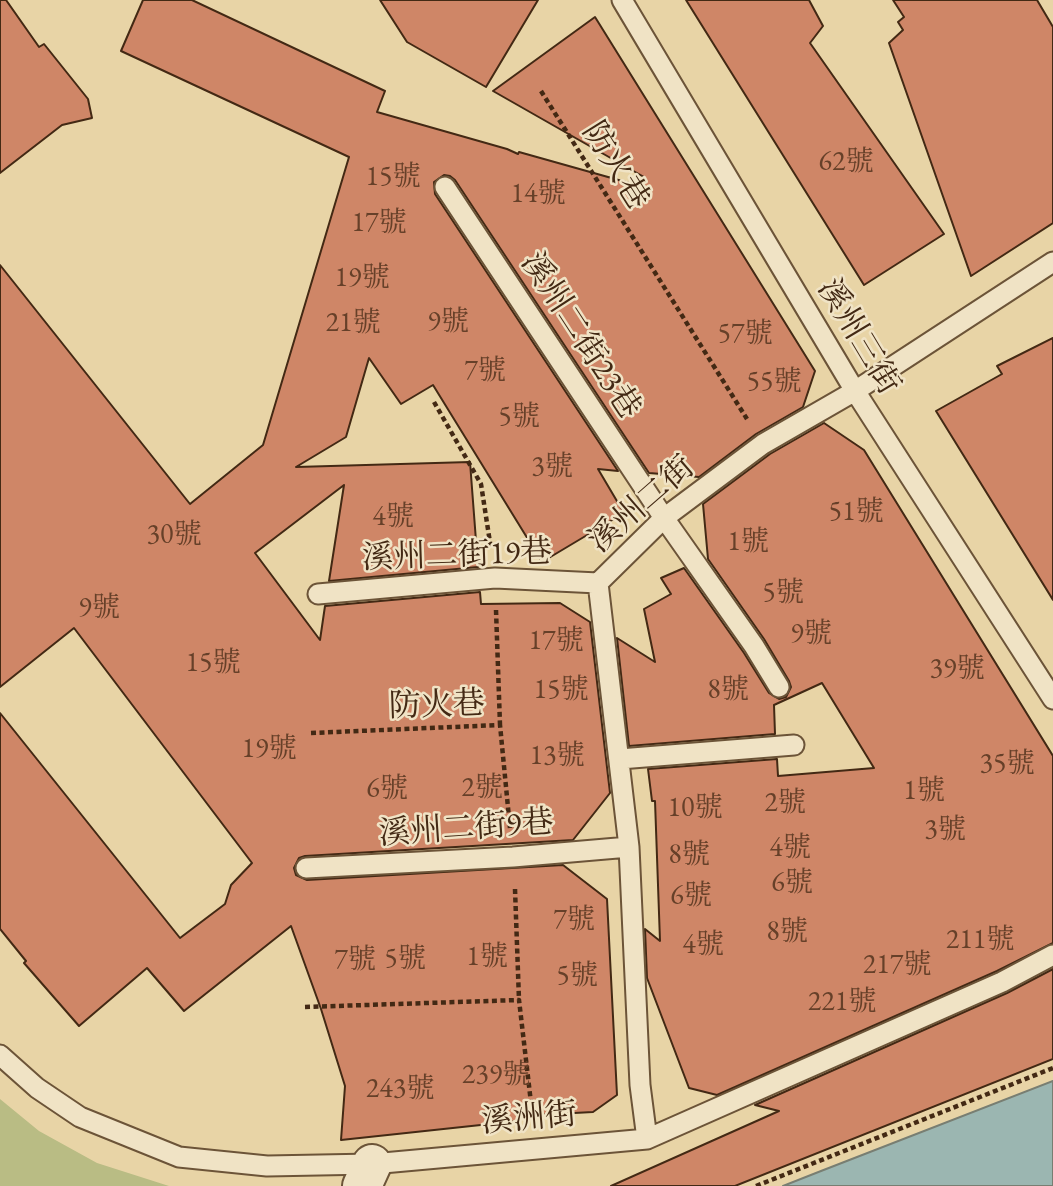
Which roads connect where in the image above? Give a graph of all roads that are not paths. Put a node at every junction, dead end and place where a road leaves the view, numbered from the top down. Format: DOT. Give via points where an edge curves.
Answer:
graph roads {
  1 [pos="622,0"];
  2 [pos="445,187"];
  3 [pos="1053,262"];
  4 [pos="855,391"];
  5 [pos="664,518"];
  6 [pos="598,583"];
  7 [pos="318,594"];
  8 [pos="779,687"];
  9 [pos="1053,699"];
  10 [pos="794,745"];
  11 [pos="620,759"];
  12 [pos="629,847"];
  13 [pos="306,868"];
  14 [pos="1053,955"];
  15 [pos="0,1055"];
  16 [pos="647,1139"];
  17 [pos="367,1175"];
  1 -- 4 [label="lane, 溪州三街"];
  2 -- 5 [label="lane, 溪州二街23巷"];
  3 -- 4 [label="lane, 溪州二街"];
  4 -- 5 [label="lane, 溪州二街" via="763,444"];
  4 -- 9 [label="lane, 溪州三街"];
  5 -- 6 [label="lane, 溪州二街"];
  5 -- 8 [label="lane, 溪州二街23巷"];
  6 -- 7 [label="lane, 溪州二街19巷" via="495,578"];
  6 -- 11 [label="lane, 溪州二街"];
  10 -- 11 [label="lane"];
  11 -- 12 [label="lane, 溪州二街"];
  12 -- 13 [label="lane, 溪州二街9巷"];
  12 -- 16 [label="lane, 溪州二街" via="640,1085"];
  14 -- 16 [label="lane, 溪洲街" via="1002,982"];
  15 -- 17 [label="lane, 溪洲街" via="37,1088 80,1116 180,1157"];
  16 -- 17 [label="lane, 溪洲街" via="537,1148"];
}
